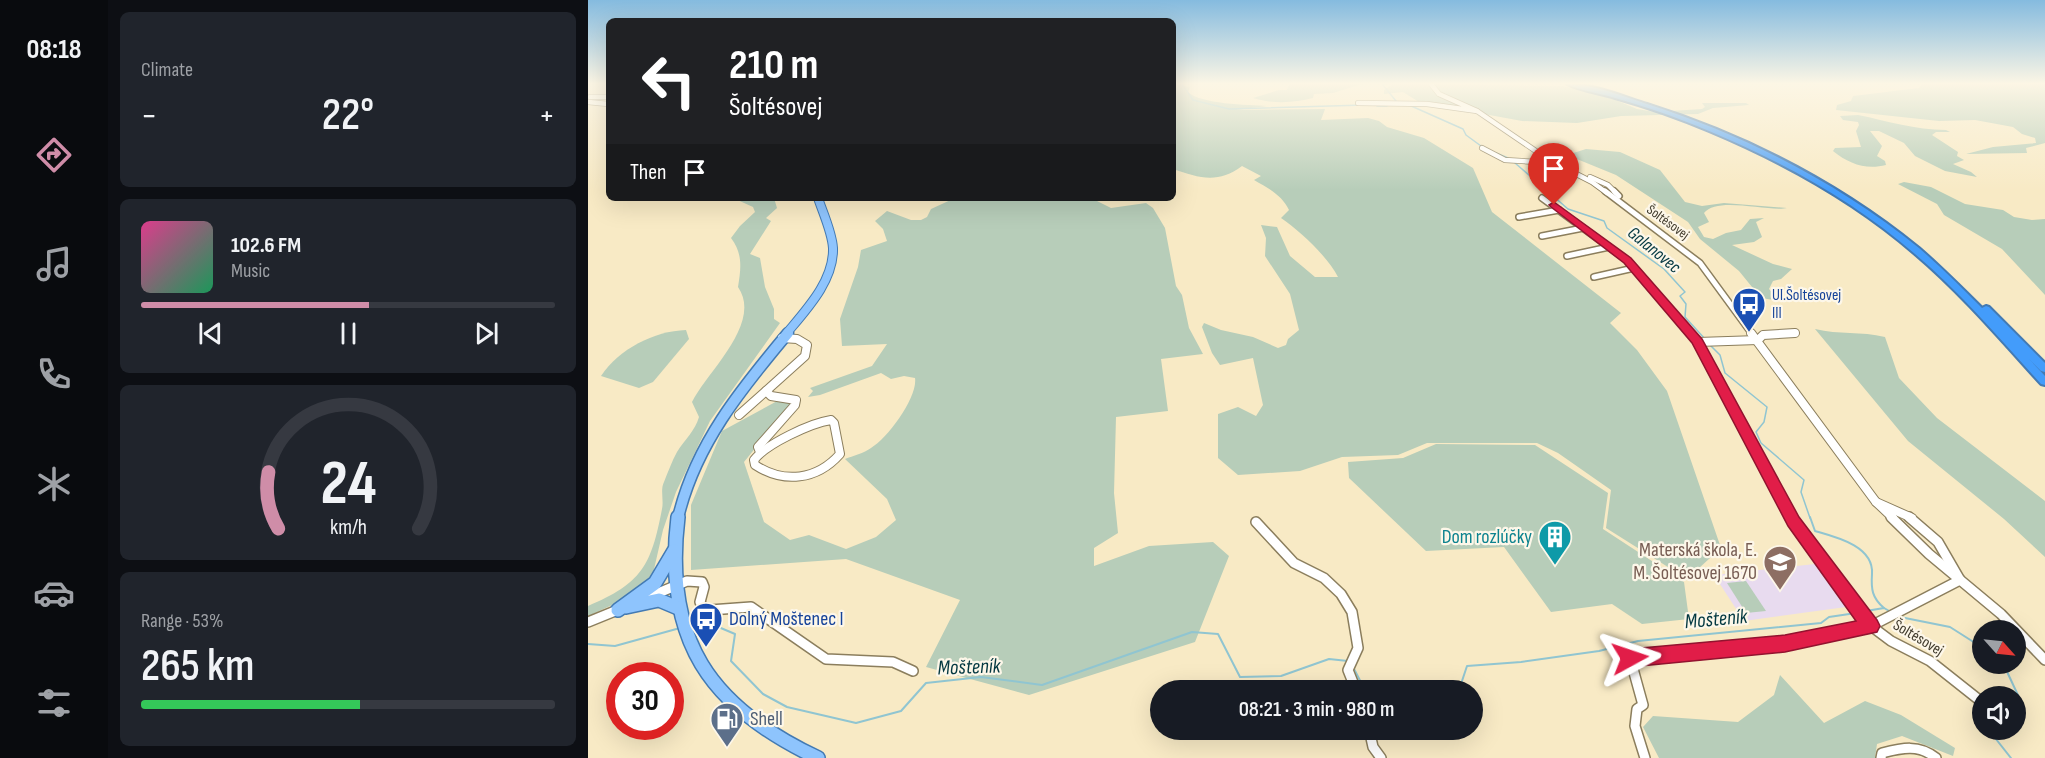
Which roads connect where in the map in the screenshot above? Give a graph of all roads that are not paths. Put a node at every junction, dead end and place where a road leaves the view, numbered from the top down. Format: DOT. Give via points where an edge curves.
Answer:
graph roads {
  1 [pos="1490,119"];
  2 [pos="1689,119"];
  3 [pos="1482,148"];
  4 [pos="1555,163"];
  5 [pos="1570,171"];
  6 [pos="1619,196"];
  7 [pos="1542,198"];
  8 [pos="819,201"];
  9 [pos="1559,210"];
  10 [pos="1519,217"];
  11 [pos="1583,228"];
  12 [pos="1542,236"];
  13 [pos="1609,247"];
  14 [pos="1567,256"];
  15 [pos="1634,268"];
  16 [pos="1594,277"];
  17 [pos="1796,333"];
  18 [pos="782,339"];
  19 [pos="1758,340"];
  20 [pos="1704,342"];
  21 [pos="2045,369"];
  22 [pos="2045,382"];
  23 [pos="766,391"];
  24 [pos="739,416"];
  25 [pos="760,452"];
  26 [pos="1876,502"];
  27 [pos="1256,522"];
  28 [pos="674,551"];
  29 [pos="1960,580"];
  30 [pos="675,585"];
  31 [pos="678,609"];
  32 [pos="618,610"];
  33 [pos="588,622"];
  34 [pos="1871,626"];
  35 [pos="2045,660"];
  36 [pos="913,671"];
  37 [pos="1352,680"];
  38 [pos="1972,694"];
  39 [pos="1371,740"];
  40 [pos="818,758"];
  41 [pos="1381,758"];
  42 [pos="1645,758"];
  43 [pos="1881,758"];
  44 [pos="1936,758"];
  1 -- 4 [label="street, Šoltésovej"];
  2 -- 21 [label="highway" via="1803,169 1887,222 1954,277"];
  2 -- 22 [label="highway" via="1788,165 1881,223 1951,282"];
  3 -- 4 [label="street" via="1511,160"];
  4 -- 5 [label="street, Šoltésovej"];
  5 -- 6 [label="street, Šoltésovej" via="1608,185"];
  5 -- 19 [label="street, Šoltésovej" via="1592,182 1700,263"];
  7 -- 9 [label="street, Šoltésovej"];
  8 -- 18 [label="main road" via="833,247 830,267 818,294"];
  9 -- 10 [label="street"];
  9 -- 11 [label="street, Šoltésovej"];
  11 -- 12 [label="street"];
  11 -- 13 [label="street, Šoltésovej"];
  13 -- 14 [label="street"];
  13 -- 15 [label="street, Šoltésovej"];
  15 -- 16 [label="street"];
  15 -- 20 [label="street, Šoltésovej"];
  17 -- 19 [label="street" via="1763,335"];
  18 -- 23 [label="street" via="797,339 807,345 805,356"];
  18 -- 28 [label="main road" via="739,392 705,445 679,516"];
  19 -- 20 [label="street"];
  19 -- 26 [label="street, Šoltésovej"];
  20 -- 34 [label="street, Šoltésovej" via="1793,522"];
  23 -- 24 [label="street"];
  23 -- 25 [label="street" via="771,396 796,400 763,439 758,447"];
  25 -- 25 [label="street" via="755,465 777,478 806,475 826,467 840,454 831,420 817,423"];
  26 -- 29 [label="street, Šoltésovej"];
  26 -- 29 [label="street" via="1896,508 1917,522 1949,557"];
  27 -- 37 [label="street" via="1294,563 1324,578 1352,612 1359,648 1348,670"];
  28 -- 30 [label="main road"];
  28 -- 32 [label="main road" via="656,583"];
  29 -- 34 [label="street"];
  29 -- 35 [label="street, Šoltésovej" via="2001,614"];
  30 -- 31 [label="main road"];
  30 -- 32 [label="street"];
  30 -- 36 [label="street" via="702,582 700,602 704,608 751,607 826,659 893,662"];
  31 -- 32 [label="main road" via="659,600"];
  31 -- 40 [label="main road" via="706,674 732,705 784,743"];
  32 -- 33 [label="street"];
  34 -- 38 [label="street, Šoltésovej" via="1930,661"];
  34 -- 42 [label="street" via="1785,644 1630,658 1643,705 1637,709 1635,726"];
  39 -- 41 [label="street"];
  43 -- 44 [label="street" via="1882,753 1910,746"];
}
